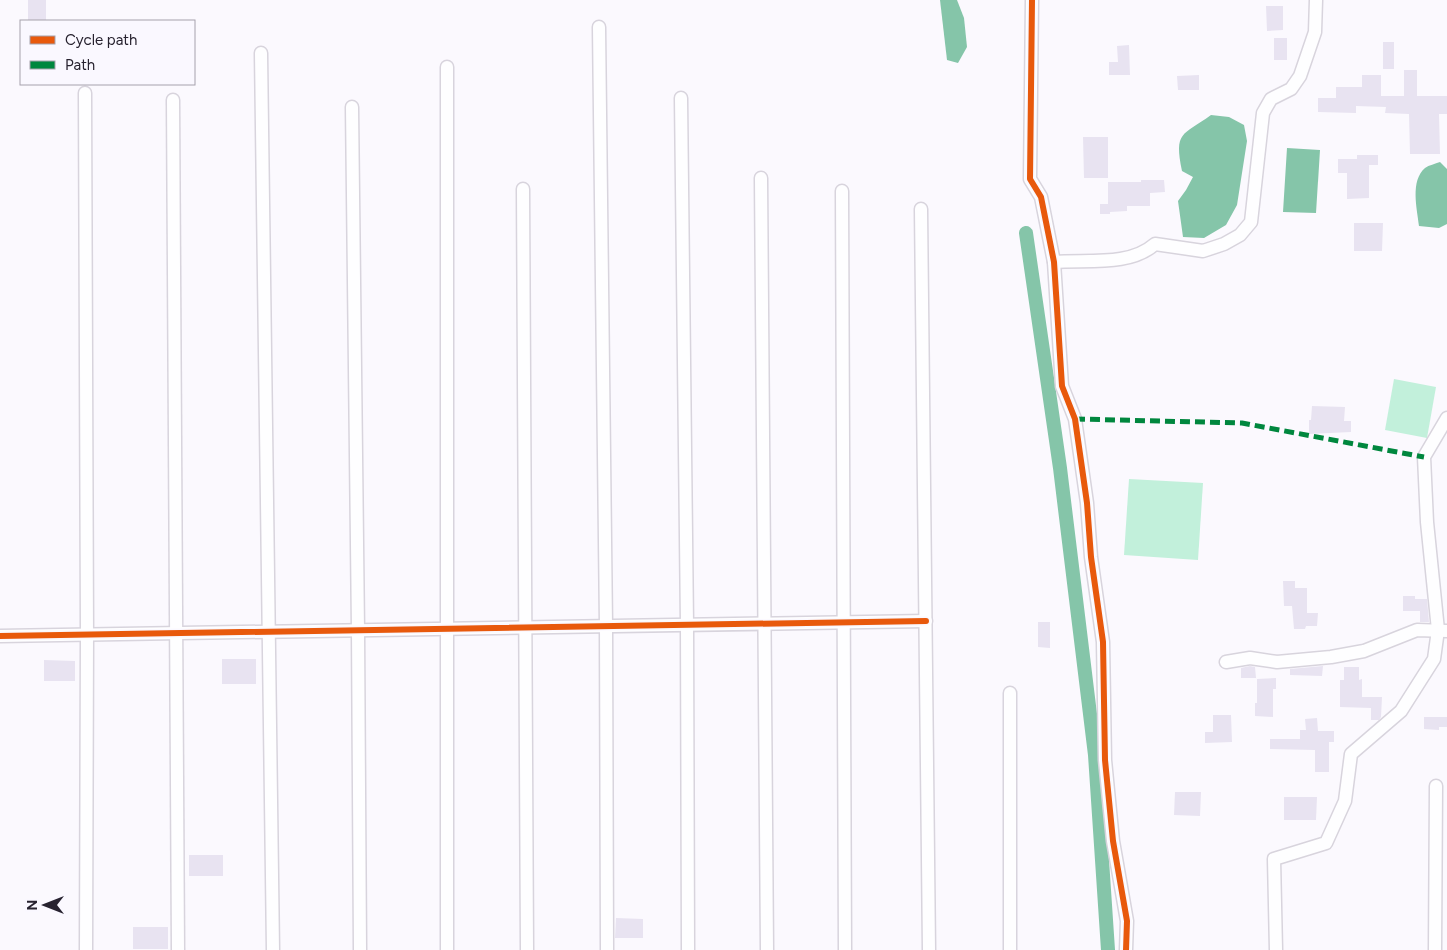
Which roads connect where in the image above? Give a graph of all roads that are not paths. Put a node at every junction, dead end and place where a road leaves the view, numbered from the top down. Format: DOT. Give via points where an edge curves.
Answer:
graph roads {
  1 [pos="1032,0"];
  2 [pos="1316,0"];
  3 [pos="599,27"];
  4 [pos="261,53"];
  5 [pos="447,67"];
  6 [pos="85,93"];
  7 [pos="681,98"];
  8 [pos="173,100"];
  9 [pos="352,107"];
  10 [pos="761,178"];
  11 [pos="523,189"];
  12 [pos="842,191"];
  13 [pos="920,208"];
  14 [pos="1054,262"];
  15 [pos="1447,418"];
  16 [pos="926,621"];
  17 [pos="844,622"];
  18 [pos="763,624"];
  19 [pos="687,625"];
  20 [pos="606,626"];
  21 [pos="526,627"];
  22 [pos="447,629"];
  23 [pos="358,630"];
  24 [pos="1443,630"];
  25 [pos="268,632"];
  26 [pos="176,633"];
  27 [pos="87,635"];
  28 [pos="0,636"];
  29 [pos="1226,662"];
  30 [pos="1010,693"];
  31 [pos="1436,786"];
  32 [pos="86,950"];
  33 [pos="178,950"];
  34 [pos="273,950"];
  35 [pos="360,950"];
  36 [pos="447,950"];
  37 [pos="528,950"];
  38 [pos="607,950"];
  39 [pos="688,950"];
  40 [pos="767,950"];
  41 [pos="845,950"];
  42 [pos="929,950"];
  43 [pos="1010,950"];
  44 [pos="1126,950"];
  45 [pos="1276,950"];
  46 [pos="1435,950"];
  1 -- 14 [label="street" via="1030,179 1042,197"];
  2 -- 14 [label="street" via="1315,32 1300,76 1291,88 1271,99 1263,113 1251,222 1240,235 1203,251 1155,244 1131,257"];
  3 -- 20 [label="street"];
  4 -- 25 [label="street"];
  5 -- 22 [label="street"];
  6 -- 27 [label="street"];
  7 -- 19 [label="street"];
  8 -- 26 [label="street"];
  9 -- 23 [label="street"];
  10 -- 18 [label="street"];
  11 -- 21 [label="street"];
  12 -- 17 [label="street"];
  13 -- 16 [label="street"];
  14 -- 44 [label="street" via="1062,386 1075,419 1103,642 1105,760 1113,841 1127,921"];
  15 -- 24 [label="street" via="1424,457 1427,522"];
  16 -- 17 [label="street"];
  16 -- 42 [label="street"];
  17 -- 18 [label="street"];
  17 -- 41 [label="street"];
  18 -- 19 [label="street"];
  18 -- 40 [label="street"];
  19 -- 20 [label="street"];
  19 -- 39 [label="street"];
  20 -- 21 [label="street"];
  20 -- 38 [label="street"];
  21 -- 22 [label="street"];
  21 -- 37 [label="street"];
  22 -- 23 [label="street"];
  22 -- 36 [label="street"];
  23 -- 25 [label="street"];
  23 -- 35 [label="street"];
  24 -- 29 [label="street" via="1417,630 1364,651 1331,657 1277,662 1250,658"];
  24 -- 45 [label="street" via="1434,659 1401,711 1351,754 1345,801 1326,843 1274,859"];
  25 -- 26 [label="street"];
  25 -- 34 [label="street"];
  26 -- 27 [label="street"];
  26 -- 33 [label="street"];
  27 -- 28 [label="street"];
  27 -- 32 [label="street"];
  30 -- 43 [label="street"];
  31 -- 46 [label="street"];
}
